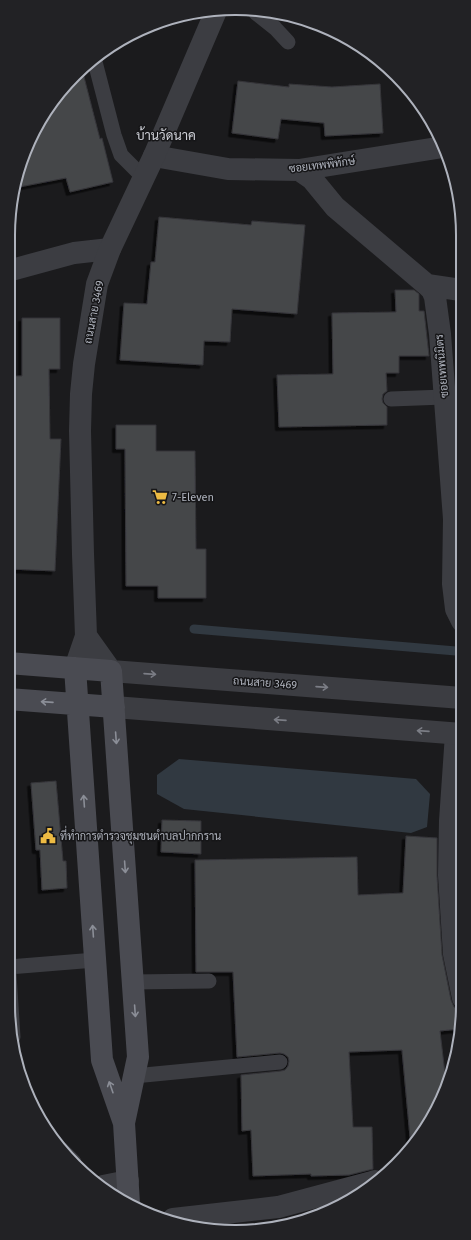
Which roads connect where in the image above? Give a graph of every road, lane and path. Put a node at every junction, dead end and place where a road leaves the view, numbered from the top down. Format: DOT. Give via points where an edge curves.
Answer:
graph roads {
  1 [pos="214,16"];
  2 [pos="260,16"];
  3 [pos="288,42"];
  4 [pos="96,65"];
  5 [pos="438,148"];
  6 [pos="154,156"];
  7 [pos="300,170"];
  8 [pos="144,177"];
  9 [pos="110,249"];
  10 [pos="15,269"];
  11 [pos="427,285"];
  12 [pos="456,289"];
  13 [pos="444,397"];
  14 [pos="391,399"];
  15 [pos="456,608"];
  16 [pos="86,636"];
  17 [pos="15,664"];
  18 [pos="75,668"];
  19 [pos="111,671"];
  20 [pos="456,698"];
  21 [pos="15,700"];
  22 [pos="77,704"];
  23 [pos="114,707"];
  24 [pos="456,734"];
  25 [pos="456,763"];
  26 [pos="95,960"];
  27 [pos="15,963"];
  28 [pos="456,964"];
  29 [pos="209,981"];
  30 [pos="132,982"];
  31 [pos="280,1062"];
  32 [pos="134,1076"];
  33 [pos="124,1124"];
  34 [pos="128,1181"];
  35 [pos="363,1184"];
  36 [pos="109,1185"];
  37 [pos="129,1197"];
  38 [pos="182,1218"];
  1 -- 6 [label="street, ถนนสาย 3469"];
  2 -- 3 [label="lane"];
  4 -- 8 [label="lane" via="121,155"];
  5 -- 7 [label="street, ซอยเทพพิทักษ์"];
  6 -- 7 [label="street, ซอยเทพพิทักษ์" via="228,169"];
  6 -- 8 [label="street, ถนนสาย 3469"];
  7 -- 11 [label="street, ซอยเทพนิมิตร" via="312,178 335,207"];
  8 -- 9 [label="street, ถนนสาย 3469"];
  9 -- 10 [label="street" via="74,253"];
  9 -- 16 [label="street, ถนนสาย 3469" via="98,284 81,394"];
  11 -- 12 [label="street"];
  11 -- 13 [label="street, ซอยเทพนิมิตร" via="435,298"];
  13 -- 14 [label="lane"];
  13 -- 15 [label="street, ซอยเทพนิมิตร" via="454,519 453,584"];
  16 -- 18 [label="street, ถนนสาย 3469"];
  16 -- 19 [label="street"];
  17 -- 18 [label="main road"];
  18 -- 19 [label="main road"];
  18 -- 22 [label="main road"];
  19 -- 20 [label="street, ถนนสาย 3469, one-way"];
  19 -- 23 [label="main road"];
  22 -- 21 [label="main road, one-way"];
  22 -- 23 [label="main road"];
  26 -- 22 [label="main road, one-way"];
  24 -- 23 [label="street, one-way"];
  23 -- 30 [label="main road, one-way"];
  25 -- 28 [label="street" via="450,821 449,875"];
  26 -- 27 [label="lane"];
  33 -- 26 [label="main road, one-way" via="102,1060"];
  29 -- 30 [label="lane"];
  30 -- 32 [label="main road, one-way" via="138,1057"];
  31 -- 32 [label="lane"];
  32 -- 33 [label="main road"];
  33 -- 34 [label="main road"];
  34 -- 36 [label="street"];
  34 -- 37 [label="main road"];
  35 -- 38 [label="street" via="278,1207"];
}
